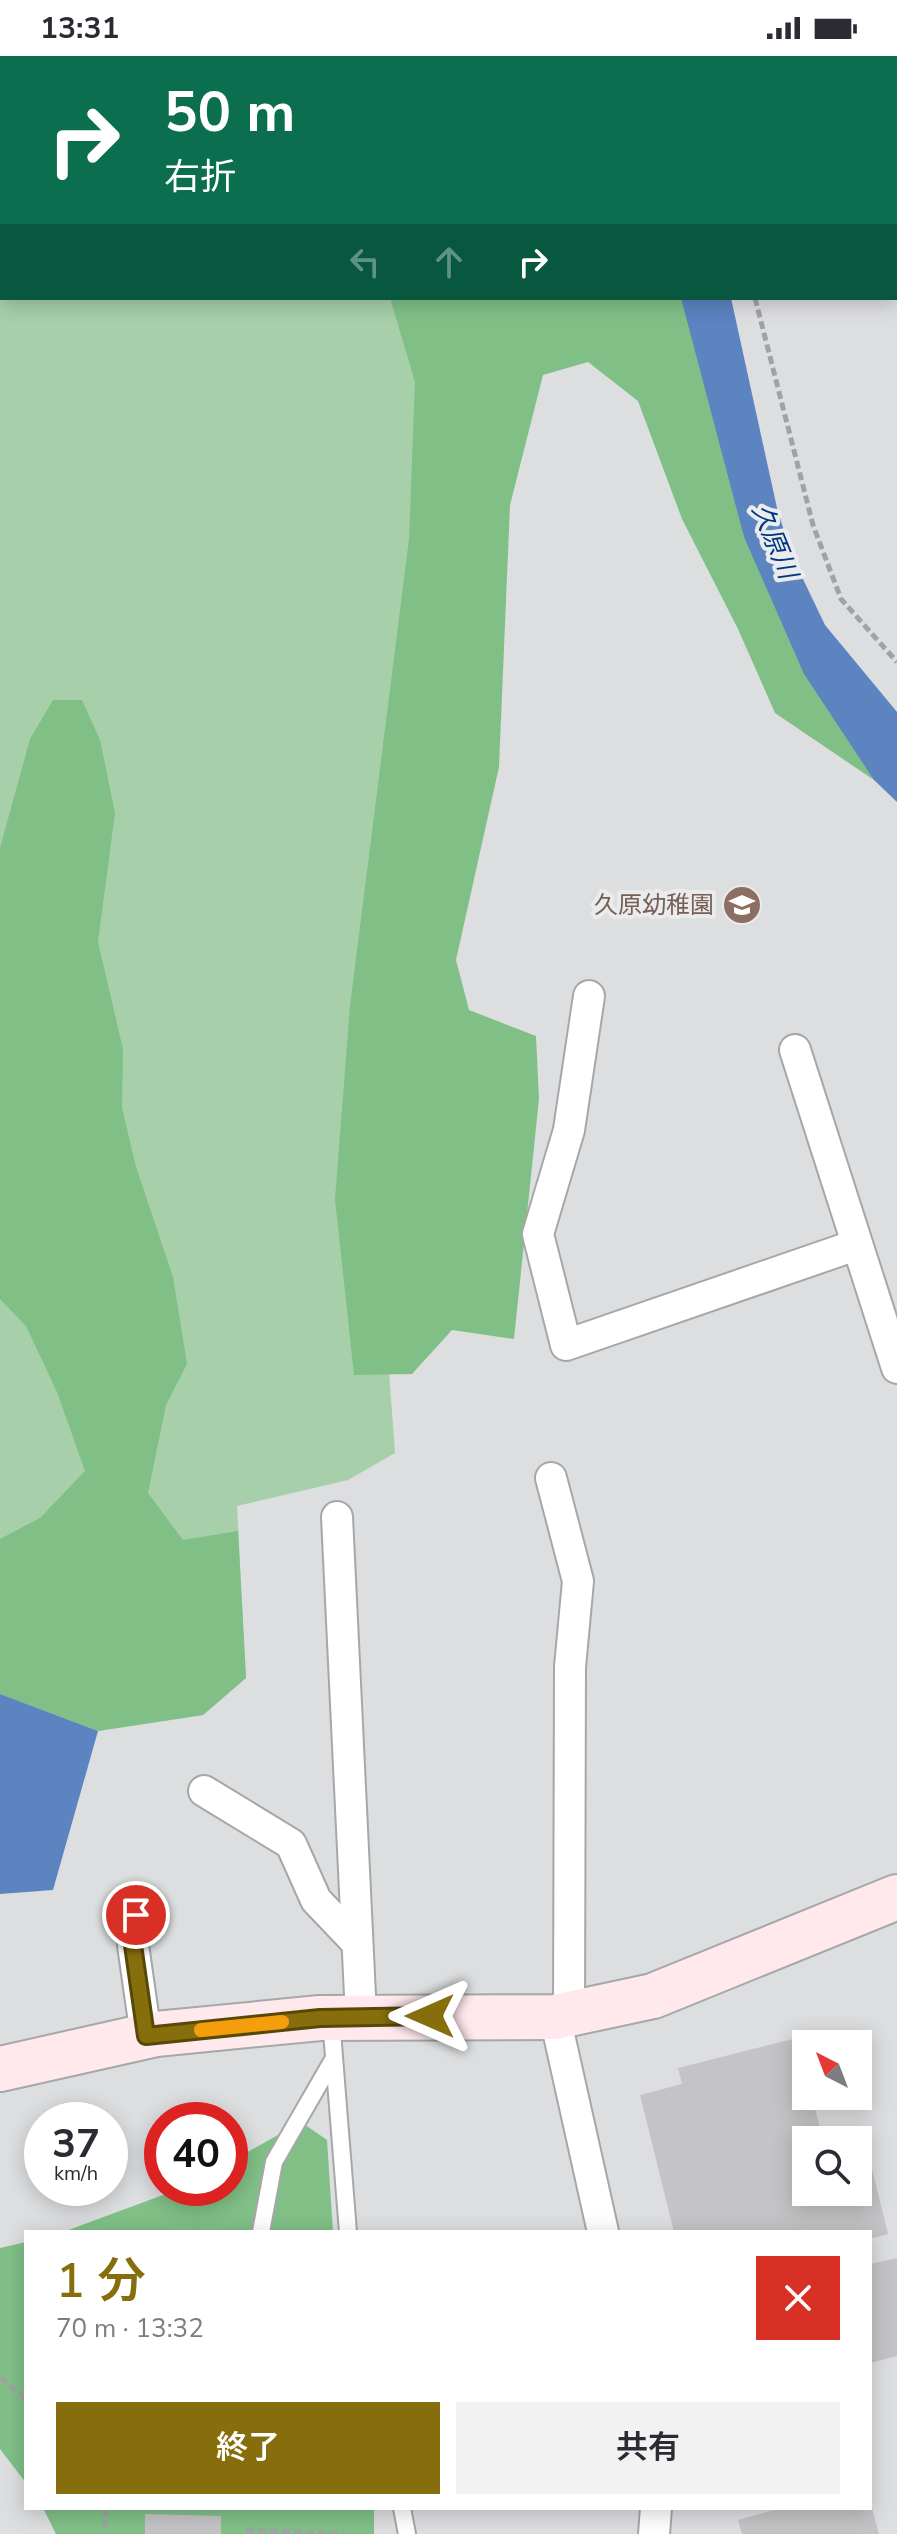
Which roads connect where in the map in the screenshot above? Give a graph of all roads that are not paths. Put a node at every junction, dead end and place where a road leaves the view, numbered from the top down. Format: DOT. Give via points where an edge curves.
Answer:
graph roads {
  1 [pos="589,996"];
  2 [pos="795,1050"];
  3 [pos="856,1245"];
  4 [pos="897,1368"];
  5 [pos="551,1478"];
  6 [pos="337,1517"];
  7 [pos="204,1791"];
  8 [pos="897,1897"];
  9 [pos="136,1915"];
  10 [pos="357,1943"];
  11 [pos="562,2016"];
  12 [pos="342,2031"];
  13 [pos="146,2036"];
  14 [pos="0,2069"];
  15 [pos="261,2230"];
  16 [pos="348,2230"];
  17 [pos="603,2230"];
  18 [pos="402,2510"];
  19 [pos="656,2510"];
  20 [pos="407,2534"];
  21 [pos="654,2534"];
  1 -- 3 [label="street" via="569,1130 538,1234 566,1345"];
  2 -- 3 [label="street"];
  3 -- 4 [label="street"];
  5 -- 11 [label="street" via="578,1581 570,1667"];
  6 -- 10 [label="street"];
  7 -- 10 [label="street" via="291,1844 316,1900"];
  8 -- 11 [label="street" via="653,1996"];
  9 -- 13 [label="street" via="133,1945"];
  10 -- 12 [label="street"];
  11 -- 12 [label="street"];
  11 -- 17 [label="street"];
  12 -- 13 [label="street"];
  12 -- 15 [label="lane" via="274,2162"];
  12 -- 16 [label="lane"];
  13 -- 14 [label="street"];
  18 -- 20 [label="lane"];
  19 -- 21 [label="street"];
}
